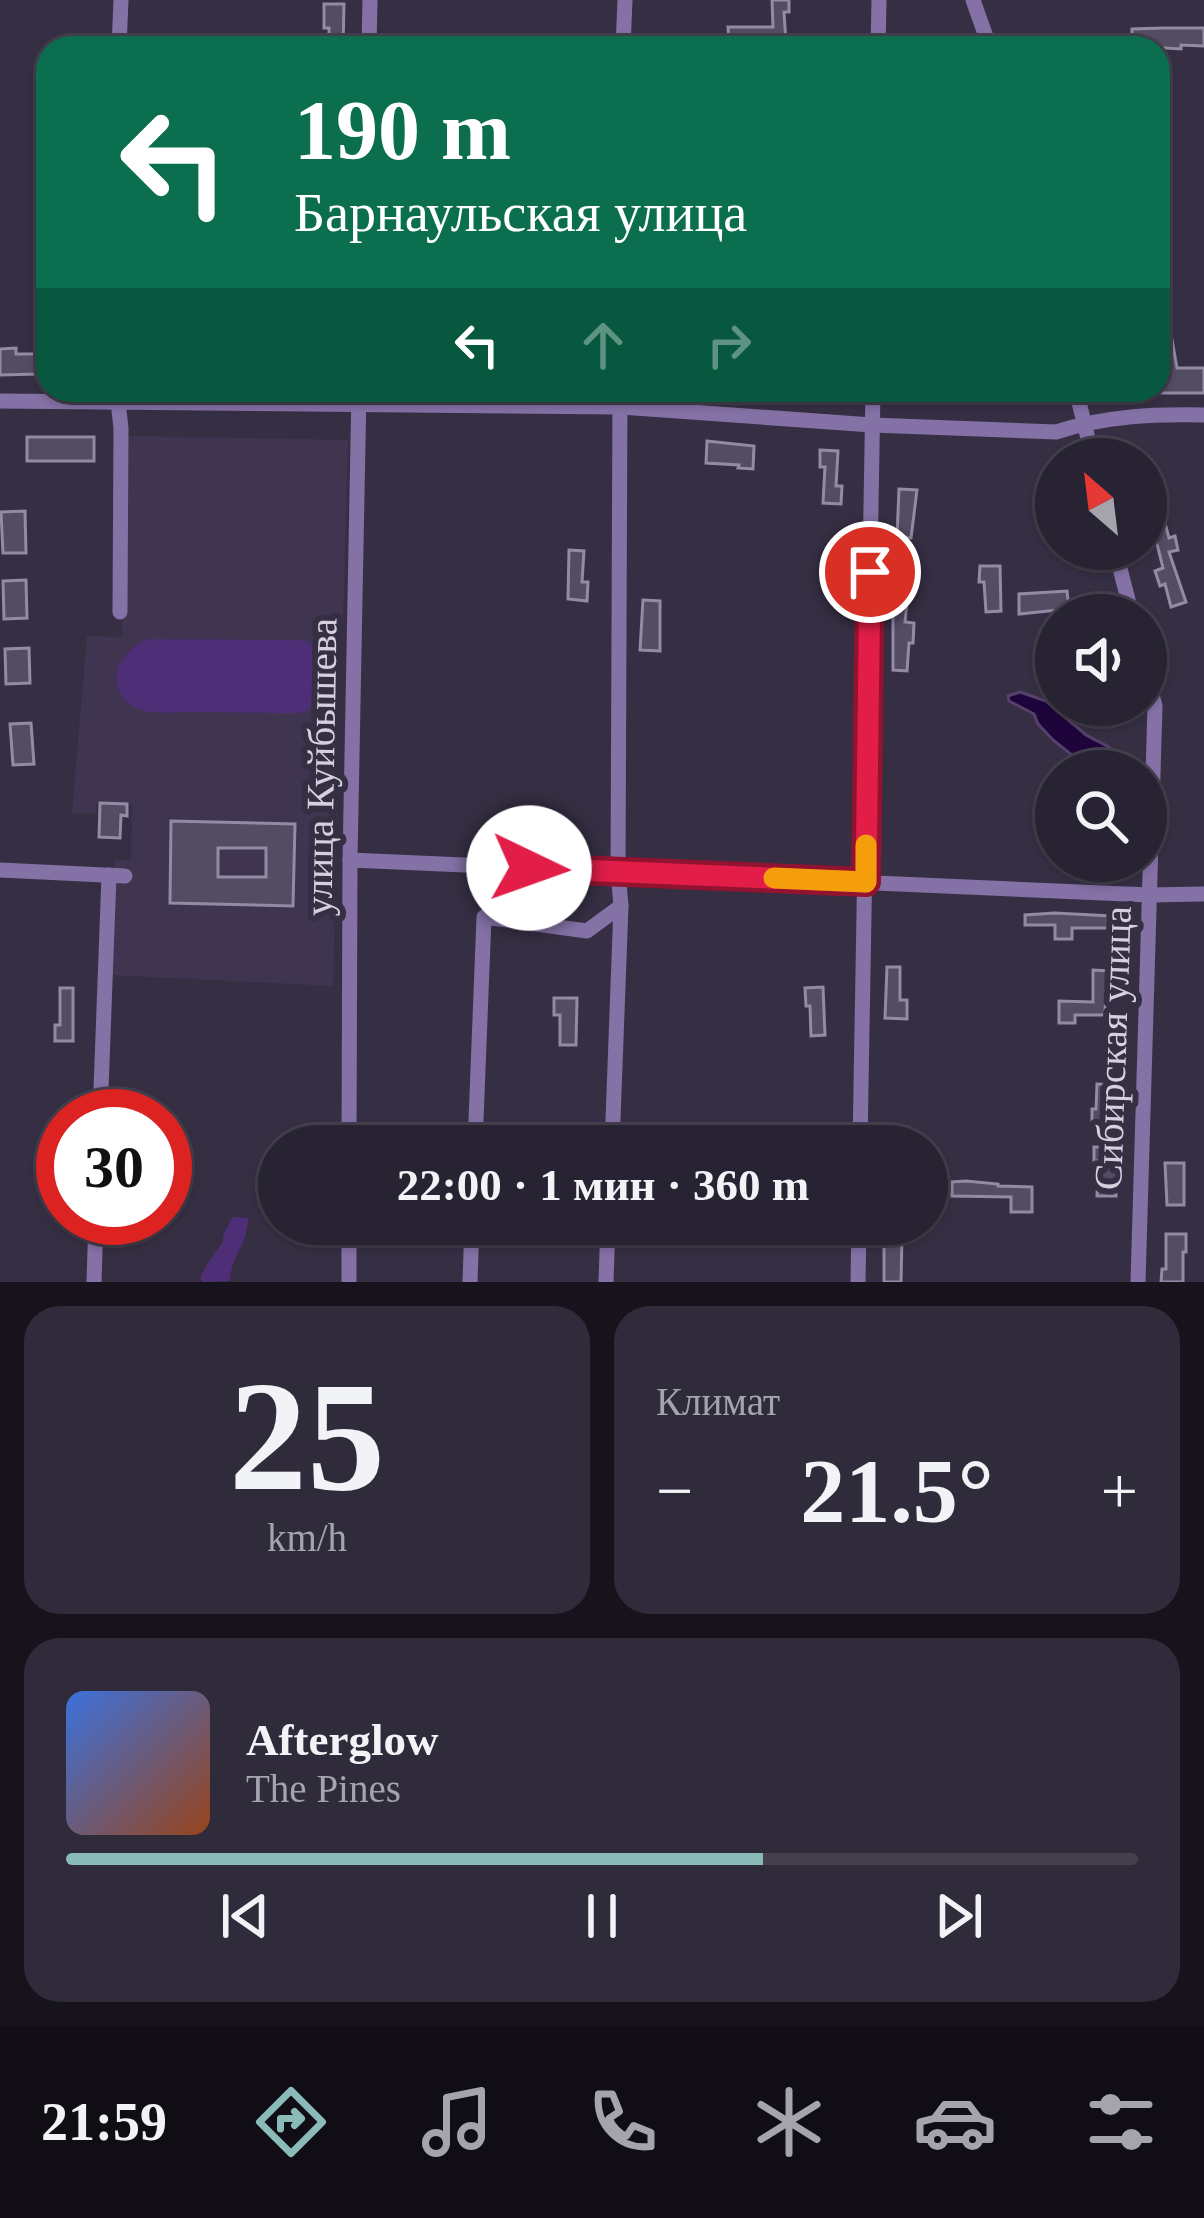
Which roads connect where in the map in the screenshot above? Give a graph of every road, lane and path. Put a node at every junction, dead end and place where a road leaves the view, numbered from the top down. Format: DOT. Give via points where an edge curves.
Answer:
graph roads {
  1 [pos="121,0"];
  2 [pos="370,0"];
  3 [pos="625,0"];
  4 [pos="878,0"];
  5 [pos="973,0"];
  6 [pos="120,36"];
  7 [pos="369,36"];
  8 [pos="624,36"];
  9 [pos="878,36"];
  10 [pos="986,36"];
  11 [pos="36,399"];
  12 [pos="0,400"];
  13 [pos="117,402"];
  14 [pos="359,402"];
  15 [pos="621,402"];
  16 [pos="650,402"];
  17 [pos="873,402"];
  18 [pos="1079,402"];
  19 [pos="1204,415"];
  20 [pos="1084,423"];
  21 [pos="872,425"];
  22 [pos="1088,438"];
  23 [pos="120,611"];
  24 [pos="1153,726"];
  25 [pos="350,860"];
  26 [pos="0,870"];
  27 [pos="618,872"];
  28 [pos="866,882"];
  29 [pos="1204,894"];
  30 [pos="1149,895"];
  31 [pos="621,906"];
  32 [pos="102,1089"];
  33 [pos="349,1125"];
  34 [pos="476,1125"];
  35 [pos="612,1125"];
  36 [pos="860,1125"];
  37 [pos="96,1245"];
  38 [pos="349,1245"];
  39 [pos="471,1245"];
  40 [pos="607,1245"];
  41 [pos="859,1245"];
  42 [pos="94,1282"];
  43 [pos="349,1282"];
  44 [pos="470,1282"];
  45 [pos="606,1282"];
  46 [pos="858,1282"];
  47 [pos="1138,1282"];
  1 -- 6 [label="street"];
  2 -- 7 [label="street"];
  3 -- 8 [label="street"];
  4 -- 9 [label="street"];
  5 -- 10 [label="street"];
  11 -- 12 [label="street"];
  13 -- 23 [label="street"];
  14 -- 25 [label="street, улица Куйбышева"];
  15 -- 27 [label="street"];
  16 -- 21 [label="street"];
  17 -- 21 [label="street"];
  18 -- 20 [label="street"];
  19 -- 20 [label="street"];
  20 -- 21 [label="street" via="1056,432"];
  20 -- 22 [label="street"];
  21 -- 28 [label="street"];
  24 -- 30 [label="street, Сибирская улица"];
  25 -- 27 [label="street"];
  25 -- 33 [label="street, улица Куйбышева"];
  26 -- 32 [label="street" via="117,875"];
  27 -- 28 [label="street"];
  27 -- 31 [label="street"];
  28 -- 30 [label="street"];
  28 -- 36 [label="street"];
  29 -- 30 [label="street"];
  30 -- 47 [label="street, Сибирская улица"];
  31 -- 34 [label="street" via="587,931 484,917"];
  31 -- 35 [label="street"];
  37 -- 42 [label="street"];
  38 -- 43 [label="street"];
  39 -- 44 [label="street"];
  40 -- 45 [label="street"];
  41 -- 46 [label="street"];
}
